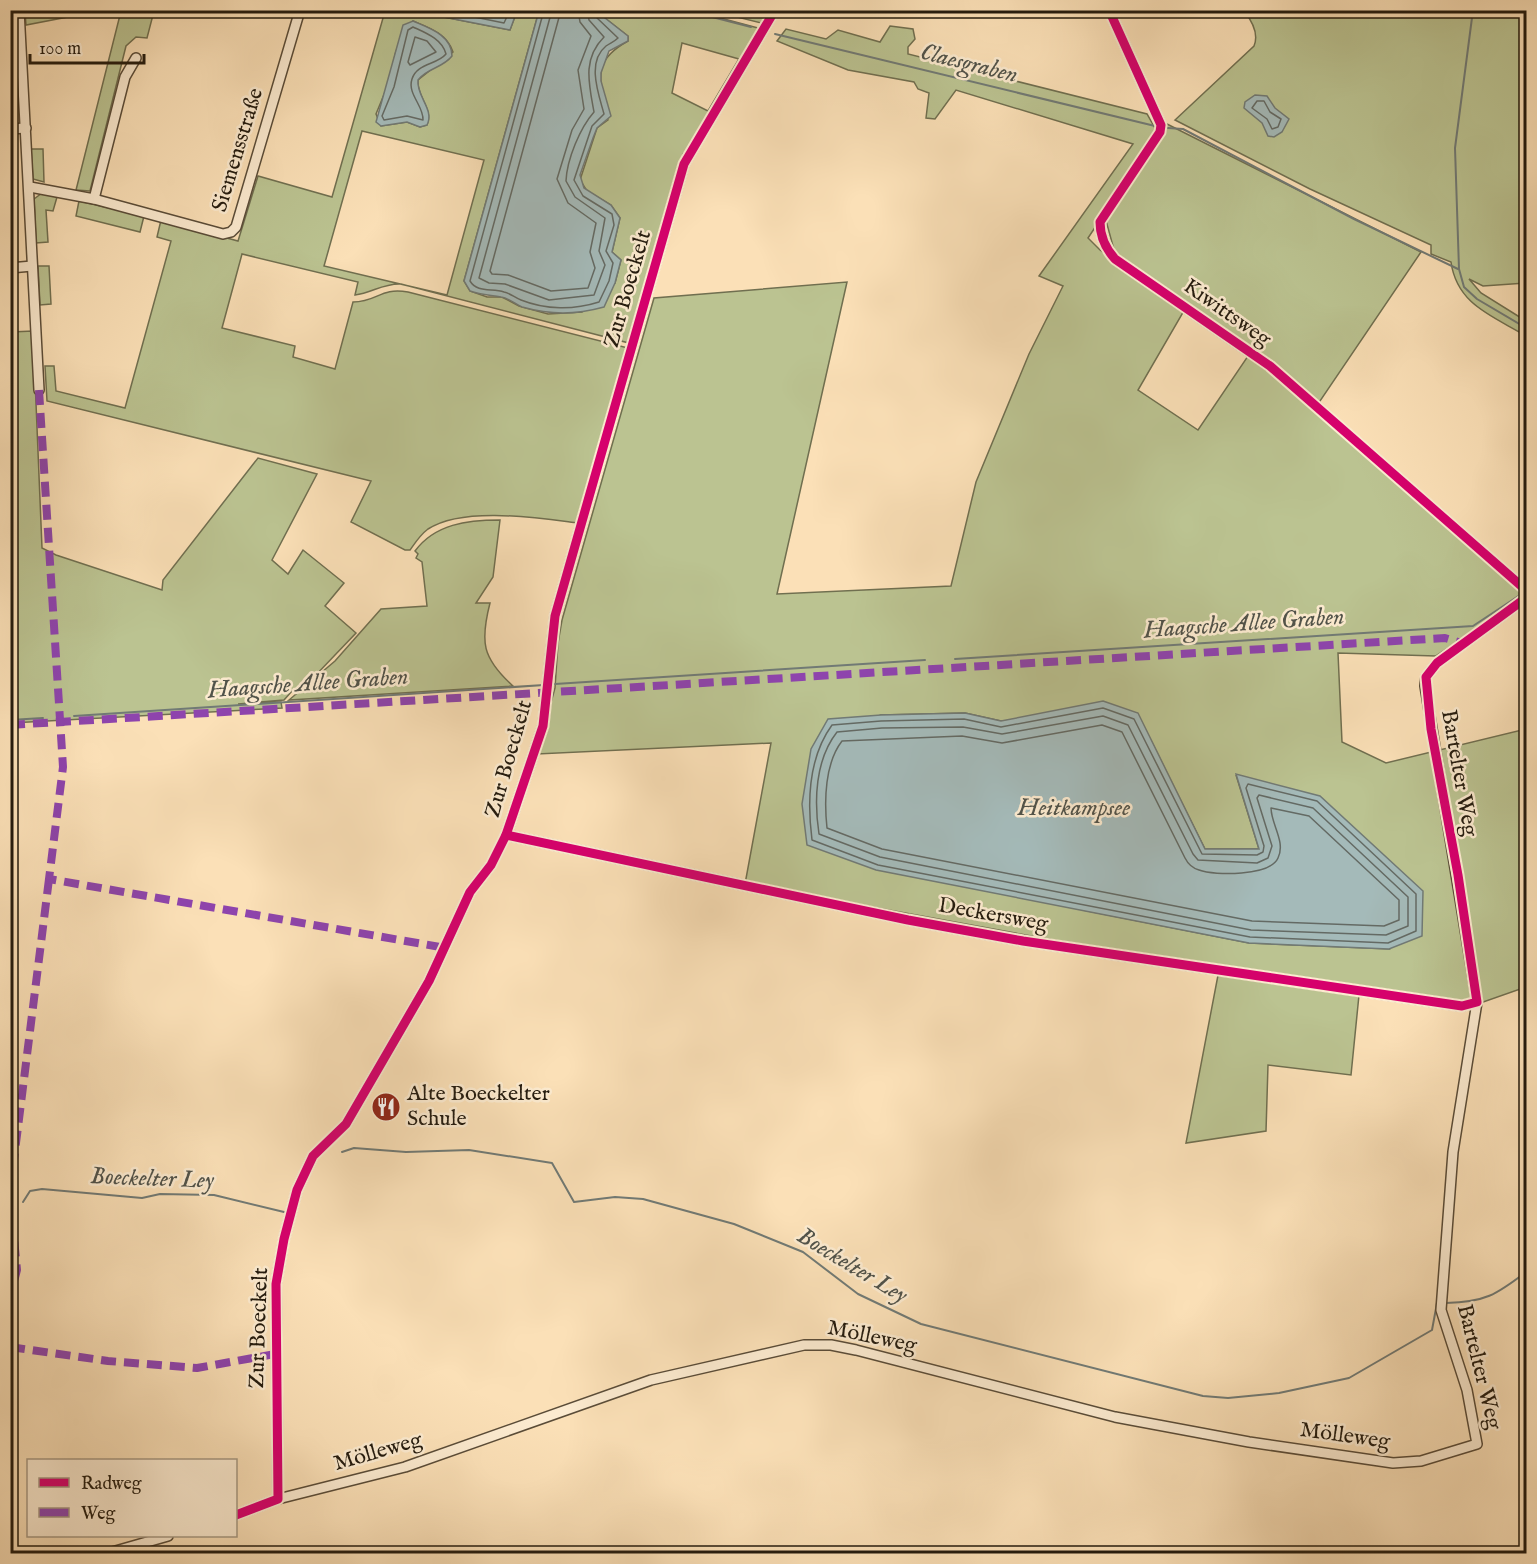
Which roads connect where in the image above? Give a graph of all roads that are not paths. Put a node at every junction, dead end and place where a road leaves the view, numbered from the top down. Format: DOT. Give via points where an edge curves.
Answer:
graph roads {
  1 [pos="19,10"];
  2 [pos="300,10"];
  3 [pos="775,10"];
  4 [pos="1109,10"];
  5 [pos="136,58"];
  6 [pos="26,128"];
  7 [pos="10,129"];
  8 [pos="30,187"];
  9 [pos="94,199"];
  10 [pos="32,266"];
  11 [pos="10,268"];
  12 [pos="39,390"];
  13 [pos="1527,590"];
  14 [pos="1527,598"];
  15 [pos="506,835"];
  16 [pos="1477,1002"];
  17 [pos="1477,1444"];
  18 [pos="278,1499"];
  19 [pos="237,1515"];
  20 [pos="164,1537"];
  21 [pos="105,1554"];
  1 -- 6 [label="street"];
  2 -- 9 [label="street, Siemensstraße" via="234,230 223,234"];
  3 -- 15 [label="street, Zur Boeckelt" via="684,164 555,616 543,726"];
  4 -- 13 [label="street, Kiwittsweg" via="1161,125 1101,222 1107,251 1270,366"];
  5 -- 9 [label="street" via="125,77"];
  6 -- 7 [label="street"];
  6 -- 8 [label="street"];
  8 -- 9 [label="street, Siemensstraße"];
  8 -- 10 [label="street"];
  10 -- 11 [label="street"];
  10 -- 12 [label="street"];
  14 -- 16 [label="street, Bartelter Weg" via="1437,663 1426,677 1431,729"];
  15 -- 16 [label="street, Deckersweg" via="1023,941 1462,1006"];
  15 -- 18 [label="street, Zur Boeckelt" via="491,865 470,892 429,981 346,1124 313,1156 297,1190 276,1284"];
  16 -- 17 [label="street, Bartelter Weg" via="1453,1152 1441,1310 1467,1390"];
  17 -- 18 [label="street, Mölleweg" via="1421,1461 1393,1463 1115,1418 848,1348 804,1345 651,1380 405,1467"];
  18 -- 19 [label="street, Mölleweg"];
  20 -- 21 [label="street"];
}
